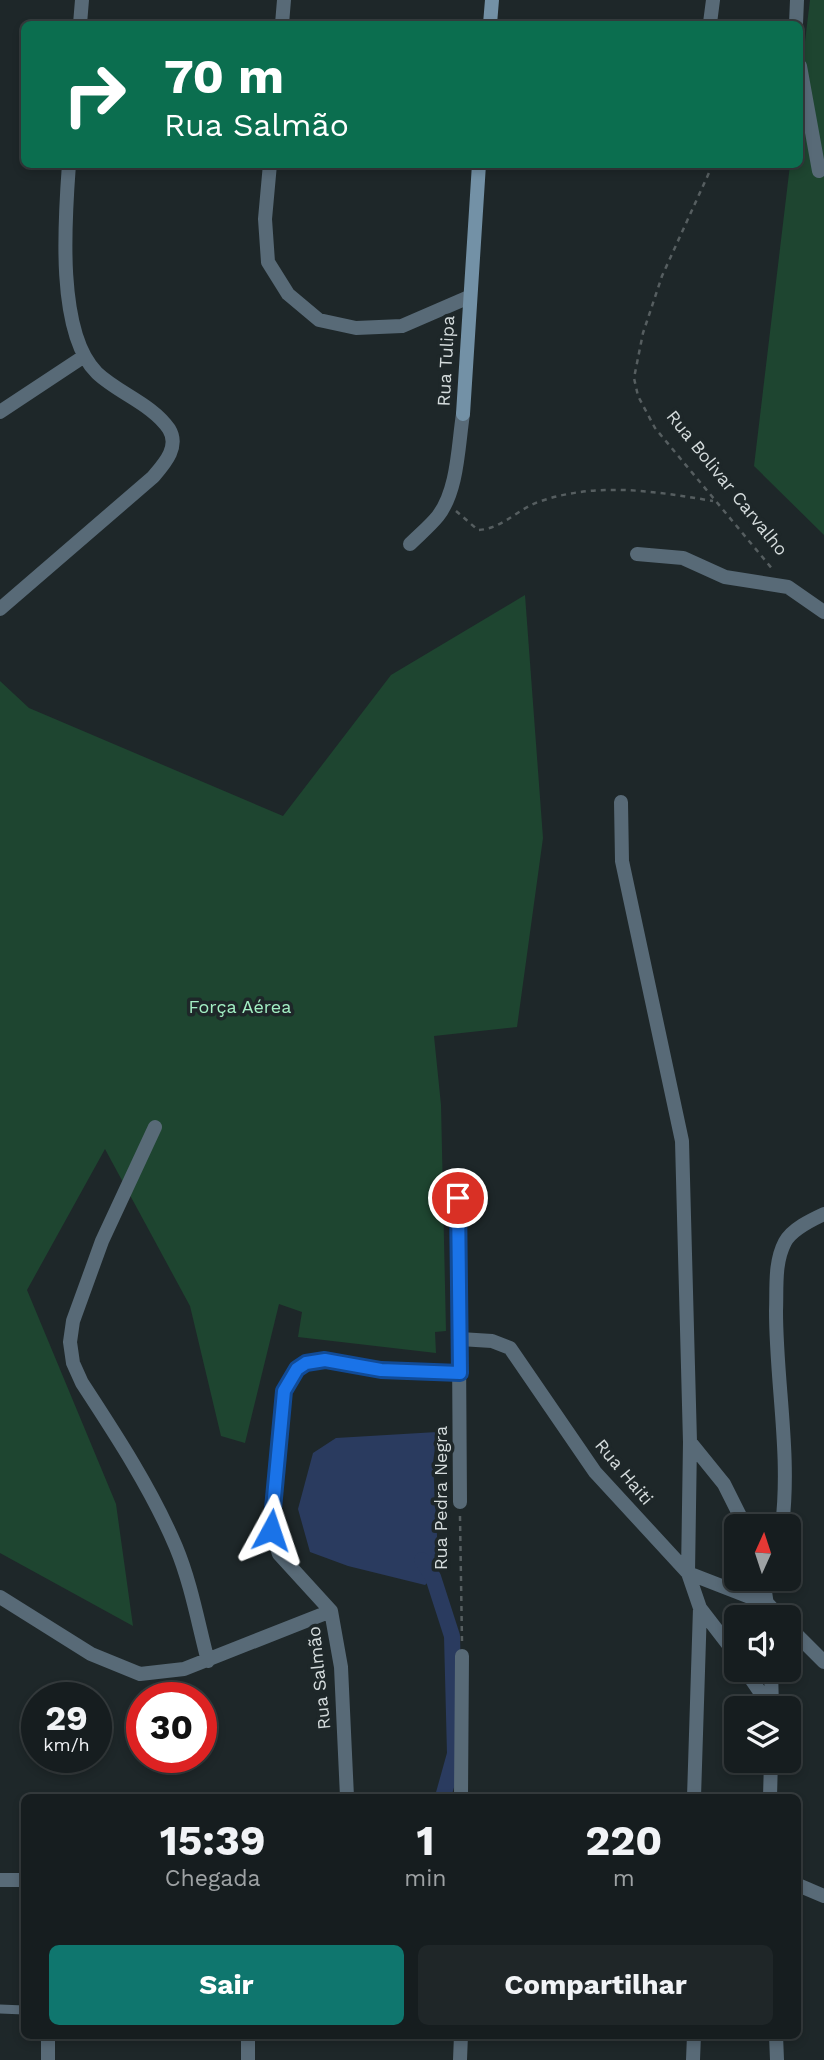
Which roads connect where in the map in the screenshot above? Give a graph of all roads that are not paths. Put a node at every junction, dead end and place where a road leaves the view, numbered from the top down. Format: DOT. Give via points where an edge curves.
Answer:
graph roads {
  1 [pos="82,0"];
  2 [pos="284,0"];
  3 [pos="492,0"];
  4 [pos="713,0"];
  5 [pos="797,0"];
  6 [pos="80,21"];
  7 [pos="282,21"];
  8 [pos="490,21"];
  9 [pos="710,21"];
  10 [pos="796,21"];
  11 [pos="803,83"];
  12 [pos="69,168"];
  13 [pos="270,168"];
  14 [pos="479,168"];
  15 [pos="819,171"];
  16 [pos="469,297"];
  17 [pos="83,357"];
  18 [pos="0,412"];
  19 [pos="463,414"];
  20 [pos="410,544"];
  21 [pos="637,554"];
  22 [pos="0,609"];
  23 [pos="824,612"];
  24 [pos="621,802"];
  25 [pos="155,1127"];
  26 [pos="458,1198"];
  27 [pos="824,1214"];
  28 [pos="460,1339"];
  29 [pos="460,1373"];
  30 [pos="690,1442"];
  31 [pos="460,1502"];
  32 [pos="739,1514"];
  33 [pos="784,1514"];
  34 [pos="688,1573"];
  35 [pos="0,1597"];
  36 [pos="757,1605"];
  37 [pos="700,1608"];
  38 [pos="331,1611"];
  39 [pos="724,1639"];
  40 [pos="801,1639"];
  41 [pos="462,1656"];
  42 [pos="208,1661"];
  43 [pos="824,1662"];
  44 [pos="771,1773"];
  45 [pos="347,1794"];
  46 [pos="461,1794"];
  47 [pos="694,1794"];
  48 [pos="770,1794"];
  49 [pos="0,1880"];
  50 [pos="21,1880"];
  51 [pos="801,1886"];
  52 [pos="824,1896"];
  53 [pos="0,2009"];
  54 [pos="21,2010"];
  55 [pos="48,2039"];
  56 [pos="248,2039"];
  57 [pos="461,2039"];
  58 [pos="694,2039"];
  59 [pos="776,2039"];
  60 [pos="48,2060"];
  61 [pos="248,2060"];
  62 [pos="460,2060"];
  63 [pos="692,2060"];
  64 [pos="777,2060"];
  1 -- 6 [label="street"];
  2 -- 7 [label="street"];
  3 -- 8 [label="main road"];
  4 -- 9 [label="street"];
  5 -- 10 [label="street"];
  11 -- 15 [label="street"];
  12 -- 17 [label="street" via="65,267"];
  13 -- 16 [label="street" via="265,219 268,262 288,294 319,320 356,328 402,326"];
  14 -- 16 [label="main road, Rua Tulipa"];
  16 -- 19 [label="main road, Rua Tulipa"];
  17 -- 18 [label="street"];
  17 -- 22 [label="street" via="169,430 171,452 131,498"];
  19 -- 20 [label="street, Rua Tulipa" via="446,501"];
  21 -- 23 [label="street" via="683,558 725,577 788,587"];
  24 -- 30 [label="street" via="622,861 682,1141"];
  25 -- 42 [label="street" via="102,1241 70,1342 82,1383 177,1549"];
  26 -- 28 [label="street, Rua Pedra Negra"];
  27 -- 33 [label="street" via="786,1239 777,1277"];
  28 -- 29 [label="street, Rua Pedra Negra"];
  28 -- 34 [label="street, Rua Haiti" via="492,1341 510,1348 596,1472"];
  29 -- 31 [label="street, Rua Pedra Negra"];
  29 -- 38 [label="street, Rua Salmão" via="381,1370 325,1360 306,1363 290,1376 281,1405 273,1542"];
  30 -- 32 [label="street" via="724,1484"];
  30 -- 34 [label="street"];
  34 -- 36 [label="street, Rua Haiti"];
  34 -- 37 [label="street"];
  35 -- 42 [label="street" via="92,1654 140,1674"];
  37 -- 39 [label="street"];
  37 -- 47 [label="street"];
  38 -- 42 [label="street"];
  38 -- 45 [label="street, Rua Salmão" via="341,1667"];
  40 -- 43 [label="street"];
  41 -- 46 [label="street"];
  44 -- 48 [label="street"];
  49 -- 50 [label="street"];
  51 -- 52 [label="street"];
  53 -- 54 [label="lane"];
  55 -- 60 [label="street"];
  56 -- 61 [label="street"];
  57 -- 62 [label="street"];
  58 -- 63 [label="street"];
  59 -- 64 [label="street"];
}
